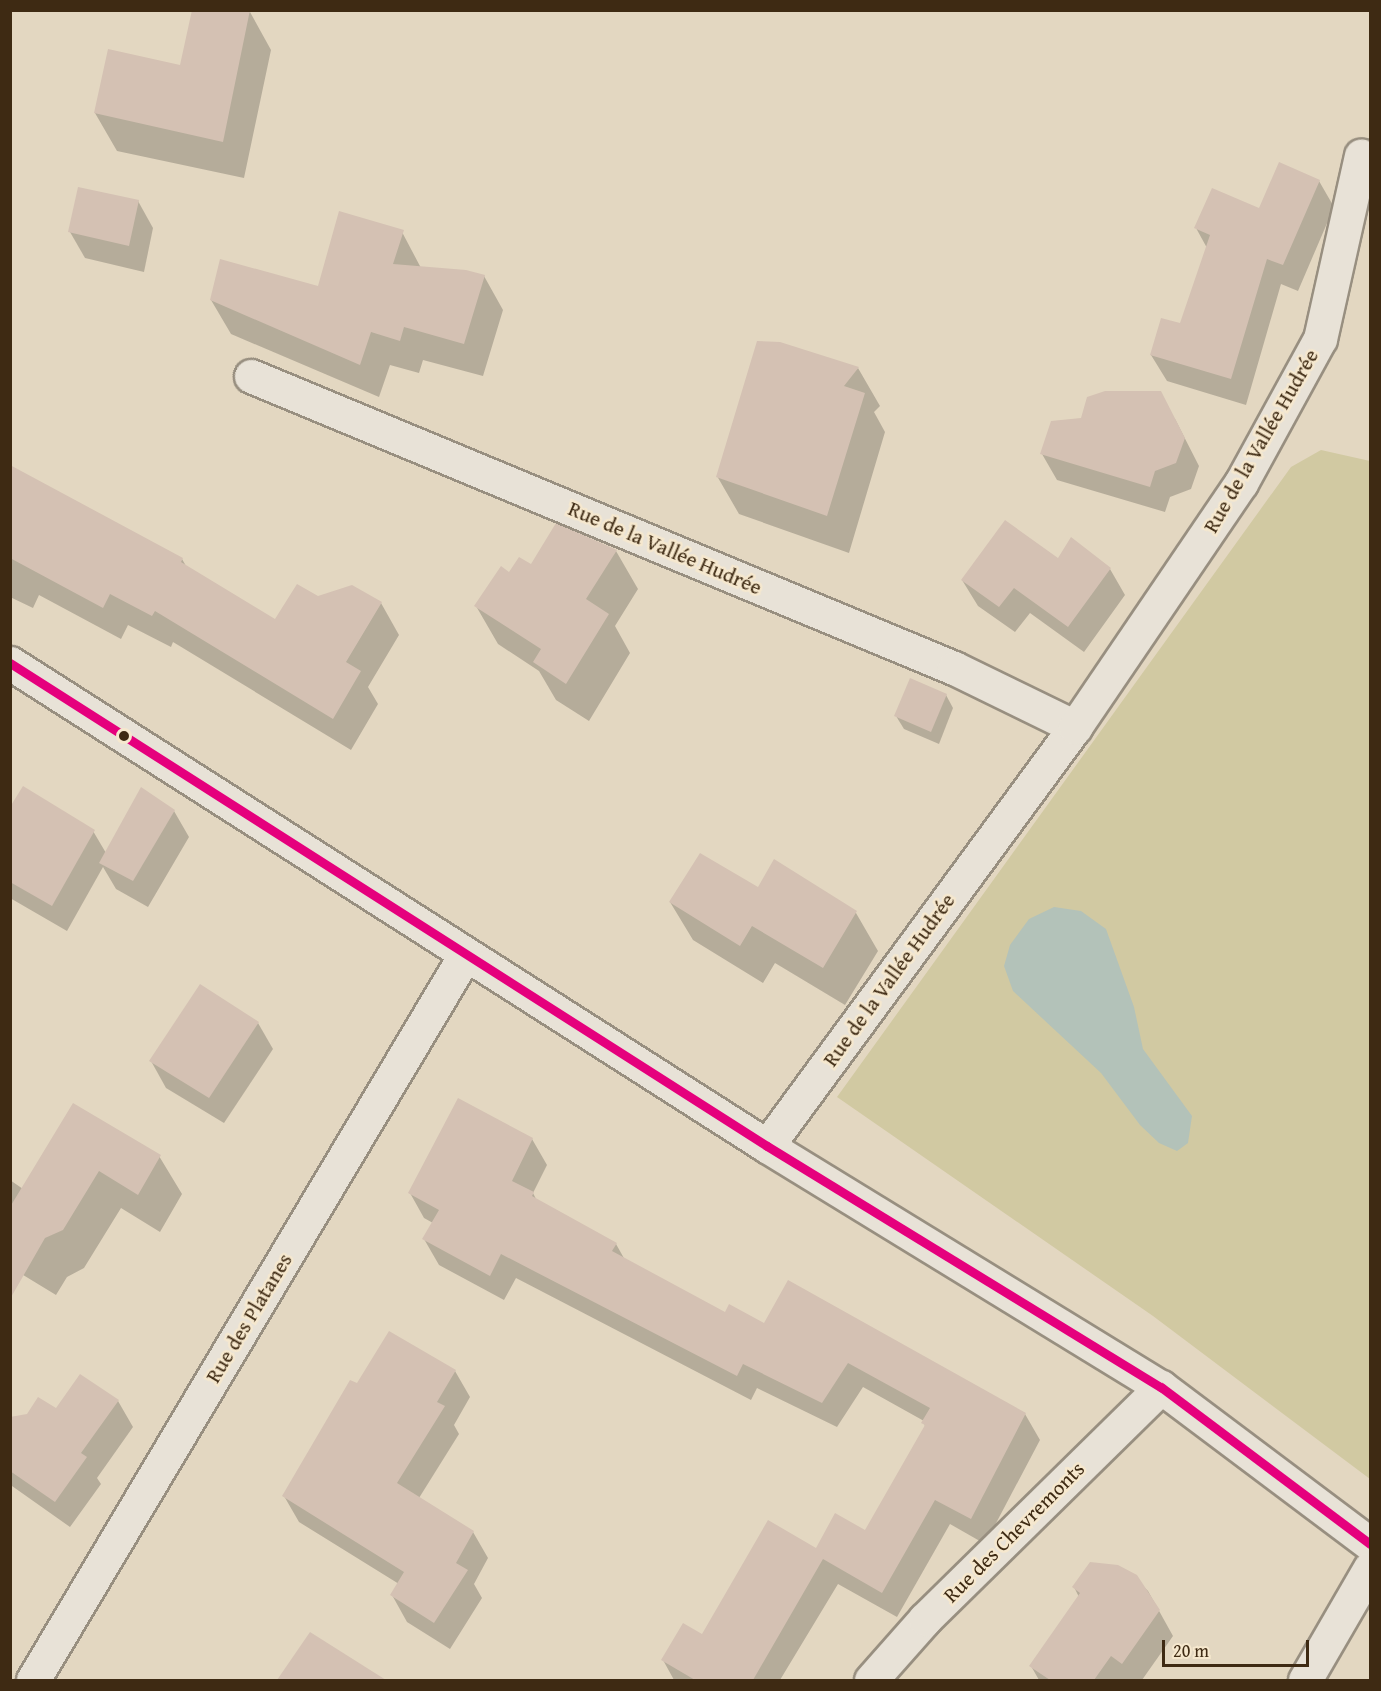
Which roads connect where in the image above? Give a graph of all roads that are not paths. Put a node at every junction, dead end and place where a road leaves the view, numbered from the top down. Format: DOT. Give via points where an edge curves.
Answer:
graph roads {
  1 [pos="1361,156"];
  2 [pos="251,376"];
  3 [pos="10,663"];
  4 [pos="1075,727"];
  5 [pos="465,955"];
  6 [pos="768,1146"];
  7 [pos="1161,1387"];
  8 [pos="1371,1544"];
  9 [pos="1371,1568"];
  10 [pos="33,1680"];
  11 [pos="871,1680"];
  12 [pos="1305,1680"];
  1 -- 4 [label="street, Rue de la Vallée Hudrée" via="1320,339 1241,483"];
  2 -- 4 [label="street, Rue de la Vallée Hudrée" via="954,668"];
  3 -- 5 [label="street"];
  4 -- 6 [label="street, Rue de la Vallée Hudrée"];
  5 -- 6 [label="street"];
  5 -- 10 [label="street, Rue des Platanes"];
  6 -- 7 [label="street"];
  7 -- 8 [label="street"];
  7 -- 11 [label="street, Rue des Chevremonts" via="925,1619"];
  9 -- 12 [label="street"];
}
